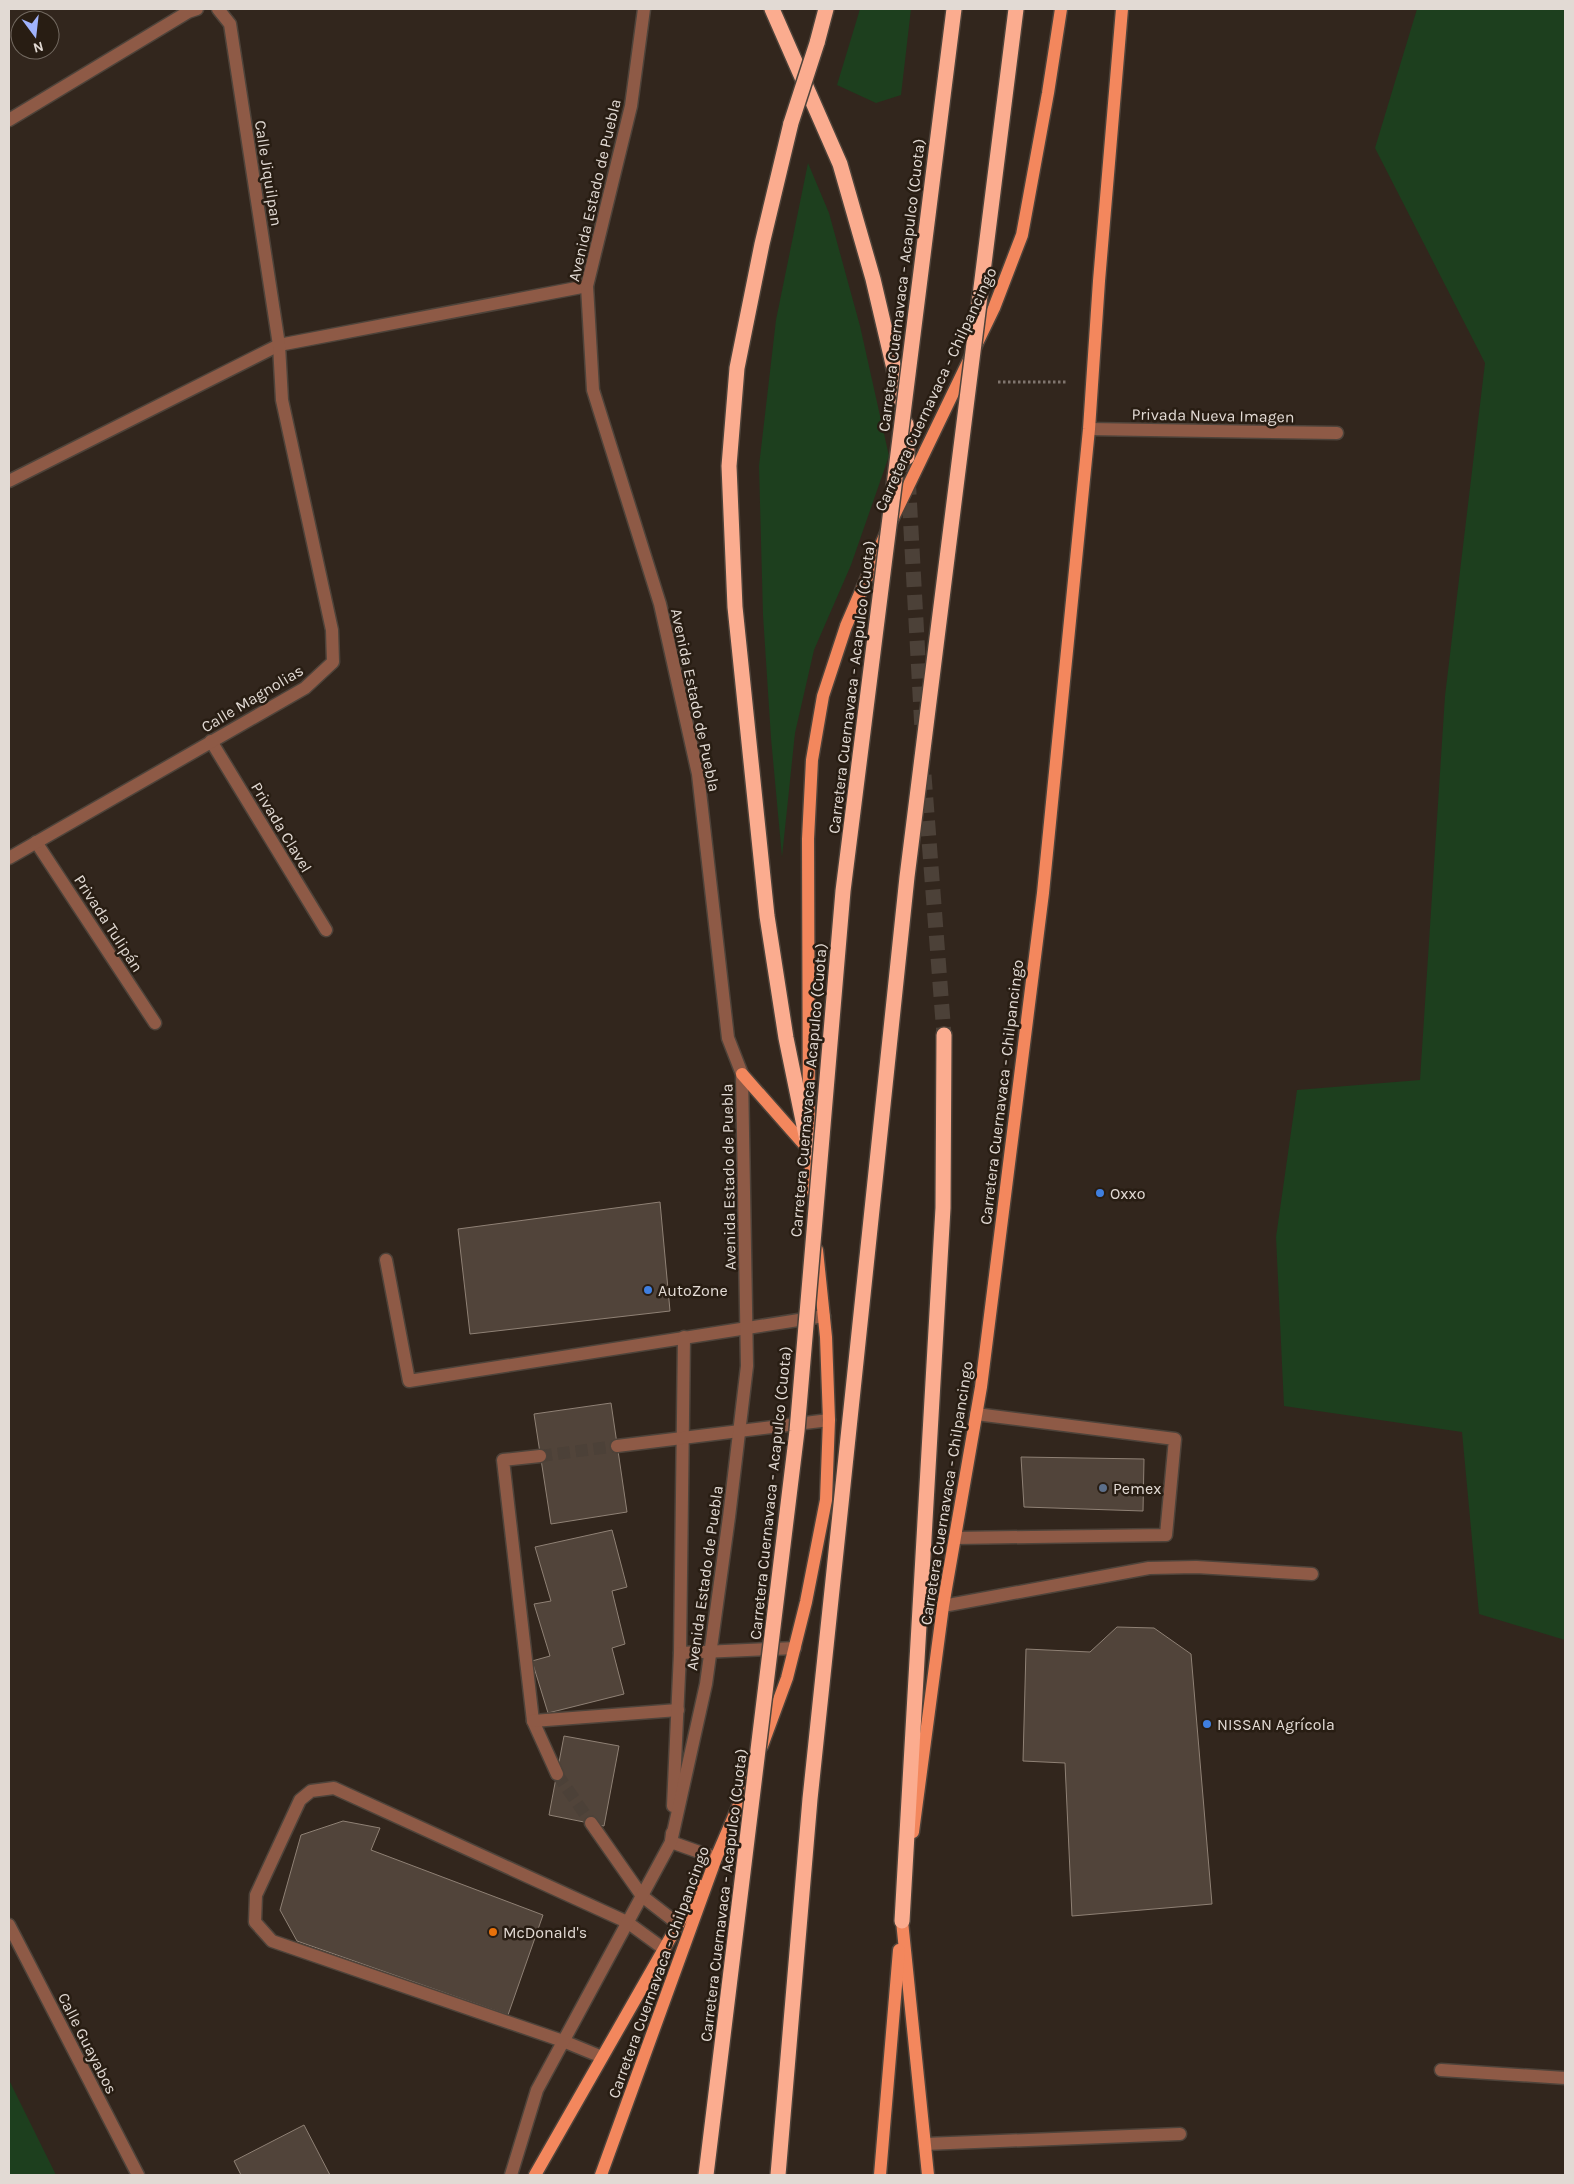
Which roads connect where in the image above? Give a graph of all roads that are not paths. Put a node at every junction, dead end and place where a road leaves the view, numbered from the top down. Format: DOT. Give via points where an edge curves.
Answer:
graph roads {
  1 [pos="197,9"];
  2 [pos="218,9"];
  3 [pos="644,9"];
  4 [pos="772,9"];
  5 [pos="826,9"];
  6 [pos="954,9"];
  7 [pos="962,9"];
  8 [pos="1016,9"];
  9 [pos="1061,9"];
  10 [pos="1122,9"];
  11 [pos="9,120"];
  12 [pos="588,286"];
  13 [pos="279,345"];
  14 [pos="905,416"];
  15 [pos="1089,429"];
  16 [pos="1337,433"];
  17 [pos="907,457"];
  18 [pos="9,481"];
  19 [pos="211,741"];
  20 [pos="36,842"];
  21 [pos="9,858"];
  22 [pos="326,930"];
  23 [pos="155,1023"];
  24 [pos="944,1035"];
  25 [pos="742,1074"];
  26 [pos="809,1150"];
  27 [pos="386,1260"];
  28 [pos="824,1316"];
  29 [pos="747,1327"];
  30 [pos="684,1337"];
  31 [pos="976,1414"];
  32 [pos="829,1420"];
  33 [pos="739,1431"];
  34 [pos="683,1437"];
  35 [pos="617,1446"];
  36 [pos="540,1456"];
  37 [pos="955,1538"];
  38 [pos="1312,1574"];
  39 [pos="943,1606"];
  40 [pos="795,1648"];
  41 [pos="680,1653"];
  42 [pos="711,1653"];
  43 [pos="678,1710"];
  44 [pos="533,1721"];
  45 [pos="557,1774"];
  46 [pos="592,1823"];
  47 [pos="671,1842"];
  48 [pos="716,1858"];
  49 [pos="642,1896"];
  50 [pos="902,1920"];
  51 [pos="627,1922"];
  52 [pos="678,1924"];
  53 [pos="9,1925"];
  54 [pos="664,1949"];
  55 [pos="563,2041"];
  56 [pos="602,2057"];
  57 [pos="1441,2070"];
  58 [pos="1565,2078"];
  59 [pos="1180,2134"];
  60 [pos="925,2144"];
  61 [pos="138,2175"];
  62 [pos="512,2175"];
  63 [pos="535,2175"];
  64 [pos="601,2175"];
  65 [pos="706,2175"];
  66 [pos="778,2175"];
  67 [pos="880,2175"];
  68 [pos="928,2175"];
  1 -- 11 [label="street"];
  2 -- 13 [label="street, Calle Jiquilpan" via="230,24"];
  3 -- 12 [label="street, Avenida Estado de Puebla" via="631,106"];
  4 -- 14 [label="highway" via="840,164 873,280"];
  5 -- 26 [label="highway, bridge" via="791,124 762,244 737,368 729,466 736,607 766,916"];
  6 -- 65 [label="highway, Carretera Cuernavaca - Acapulco (Cuota), bridge" via="843,890 796,1431"];
  7 -- 14 [label="highway" via="938,138"];
  8 -- 66 [label="highway, bridge" via="906,887 810,1798"];
  9 -- 26 [label="main road, Carretera Cuernavaca - Chilpancingo" via="1022,235 994,308 890,524 846,626 823,696 812,760 808,839"];
  10 -- 15 [label="main road, Carretera Cuernavaca - Chilpancingo"];
  12 -- 13 [label="street"];
  12 -- 25 [label="street, Avenida Estado de Puebla" via="593,390 660,604 698,774 728,1038"];
  13 -- 18 [label="street"];
  13 -- 19 [label="street, Calle Magnolias" via="282,400 332,630 333,662 305,688"];
  14 -- 17 [label="highway"];
  15 -- 16 [label="street, Privada Nueva Imagen"];
  15 -- 31 [label="main road, Carretera Cuernavaca - Chilpancingo" via="1043,893"];
  19 -- 20 [label="street, Calle Magnolias"];
  19 -- 22 [label="street, Privada Clavel"];
  20 -- 21 [label="street, Calle Magnolias"];
  20 -- 23 [label="street, Privada Tulipán"];
  24 -- 50 [label="highway" via="943,1208"];
  25 -- 26 [label="main road"];
  25 -- 29 [label="street, Avenida Estado de Puebla"];
  26 -- 28 [label="main road, Carretera Cuernavaca - Chilpancingo"];
  27 -- 30 [label="street" via="409,1381"];
  28 -- 29 [label="street"];
  28 -- 32 [label="main road, Carretera Cuernavaca - Chilpancingo"];
  29 -- 30 [label="street"];
  29 -- 33 [label="street, Avenida Estado de Puebla" via="748,1366"];
  30 -- 34 [label="street"];
  31 -- 37 [label="main road, Carretera Cuernavaca - Chilpancingo"];
  31 -- 37 [label="street" via="1175,1439 1166,1535"];
  32 -- 33 [label="street"];
  32 -- 40 [label="main road, Carretera Cuernavaca - Chilpancingo" via="826,1500"];
  33 -- 34 [label="street"];
  33 -- 42 [label="street, Avenida Estado de Puebla"];
  34 -- 35 [label="street"];
  34 -- 41 [label="street"];
  36 -- 44 [label="street" via="503,1460"];
  37 -- 39 [label="main road, Carretera Cuernavaca - Chilpancingo"];
  38 -- 39 [label="street" via="1196,1567 1149,1568"];
  39 -- 50 [label="main road, Carretera Cuernavaca - Chilpancingo"];
  40 -- 42 [label="street"];
  40 -- 48 [label="main road, Carretera Cuernavaca - Chilpancingo" via="753,1771"];
  41 -- 42 [label="street"];
  41 -- 43 [label="street"];
  42 -- 47 [label="street, Avenida Estado de Puebla"];
  43 -- 44 [label="street"];
  43 -- 47 [label="street"];
  44 -- 45 [label="street"];
  46 -- 49 [label="street"];
  47 -- 48 [label="street"];
  47 -- 49 [label="street, Avenida Estado de Puebla"];
  48 -- 52 [label="main road"];
  48 -- 64 [label="main road, Carretera Cuernavaca - Chilpancingo"];
  49 -- 51 [label="street, Avenida Estado de Puebla"];
  49 -- 52 [label="street"];
  50 -- 60 [label="main road, Carretera Cuernavaca - Chilpancingo"];
  50 -- 67 [label="main road"];
  51 -- 54 [label="street"];
  51 -- 55 [label="street, Avenida Estado de Puebla"];
  51 -- 55 [label="street" via="334,1788 311,1791 300,1800 256,1895 255,1922 272,1941"];
  52 -- 54 [label="main road"];
  53 -- 61 [label="street, Calle Guayabos"];
  54 -- 56 [label="main road"];
  55 -- 56 [label="street"];
  55 -- 62 [label="street, Avenida Estado de Puebla" via="537,2090"];
  56 -- 63 [label="main road"];
  57 -- 58 [label="street"];
  59 -- 60 [label="street"];
  60 -- 68 [label="main road, Carretera Cuernavaca - Chilpancingo"];
}
